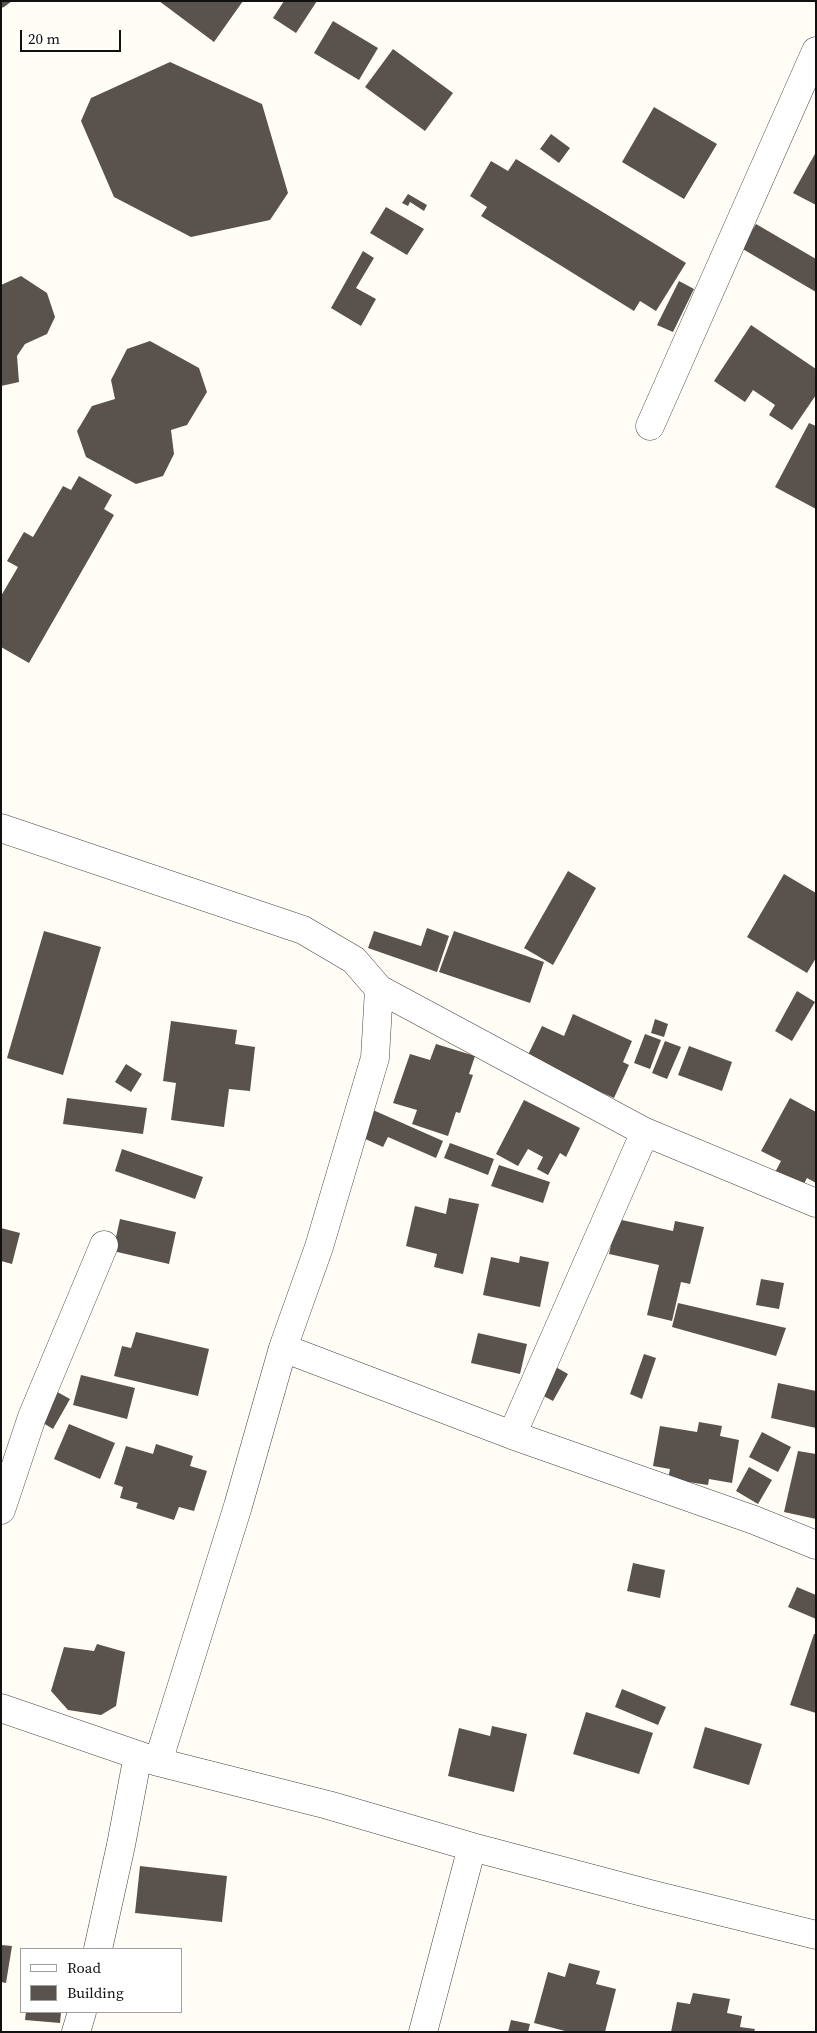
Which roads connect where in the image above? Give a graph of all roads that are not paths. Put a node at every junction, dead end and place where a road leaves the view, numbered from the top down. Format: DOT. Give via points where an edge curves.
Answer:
graph roads {
  1 [pos="813,66"];
  2 [pos="650,426"];
  3 [pos="1,828"];
  4 [pos="379,989"];
  5 [pos="646,1132"];
  6 [pos="816,1204"];
  7 [pos="104,1246"];
  8 [pos="284,1348"];
  9 [pos="512,1435"];
  10 [pos="1,1510"];
  11 [pos="816,1544"];
  12 [pos="1,1708"];
  13 [pos="148,1758"];
  14 [pos="472,1847"];
  15 [pos="816,1935"];
  16 [pos="98,1948"];
  17 [pos="82,2013"];
  18 [pos="76,2032"];
  19 [pos="423,2032"];
  1 -- 2 [label="street"];
  3 -- 4 [label="street" via="303,930 354,960"];
  4 -- 5 [label="street"];
  4 -- 8 [label="street" via="375,1058 319,1246"];
  5 -- 6 [label="street"];
  5 -- 9 [label="street"];
  7 -- 10 [label="street" via="32,1416"];
  8 -- 9 [label="street"];
  8 -- 13 [label="street" via="235,1516"];
  9 -- 11 [label="street"];
  12 -- 13 [label="street"];
  13 -- 14 [label="street"];
  13 -- 16 [label="street" via="121,1845"];
  14 -- 15 [label="street"];
  14 -- 19 [label="street"];
  17 -- 18 [label="street"];
}
